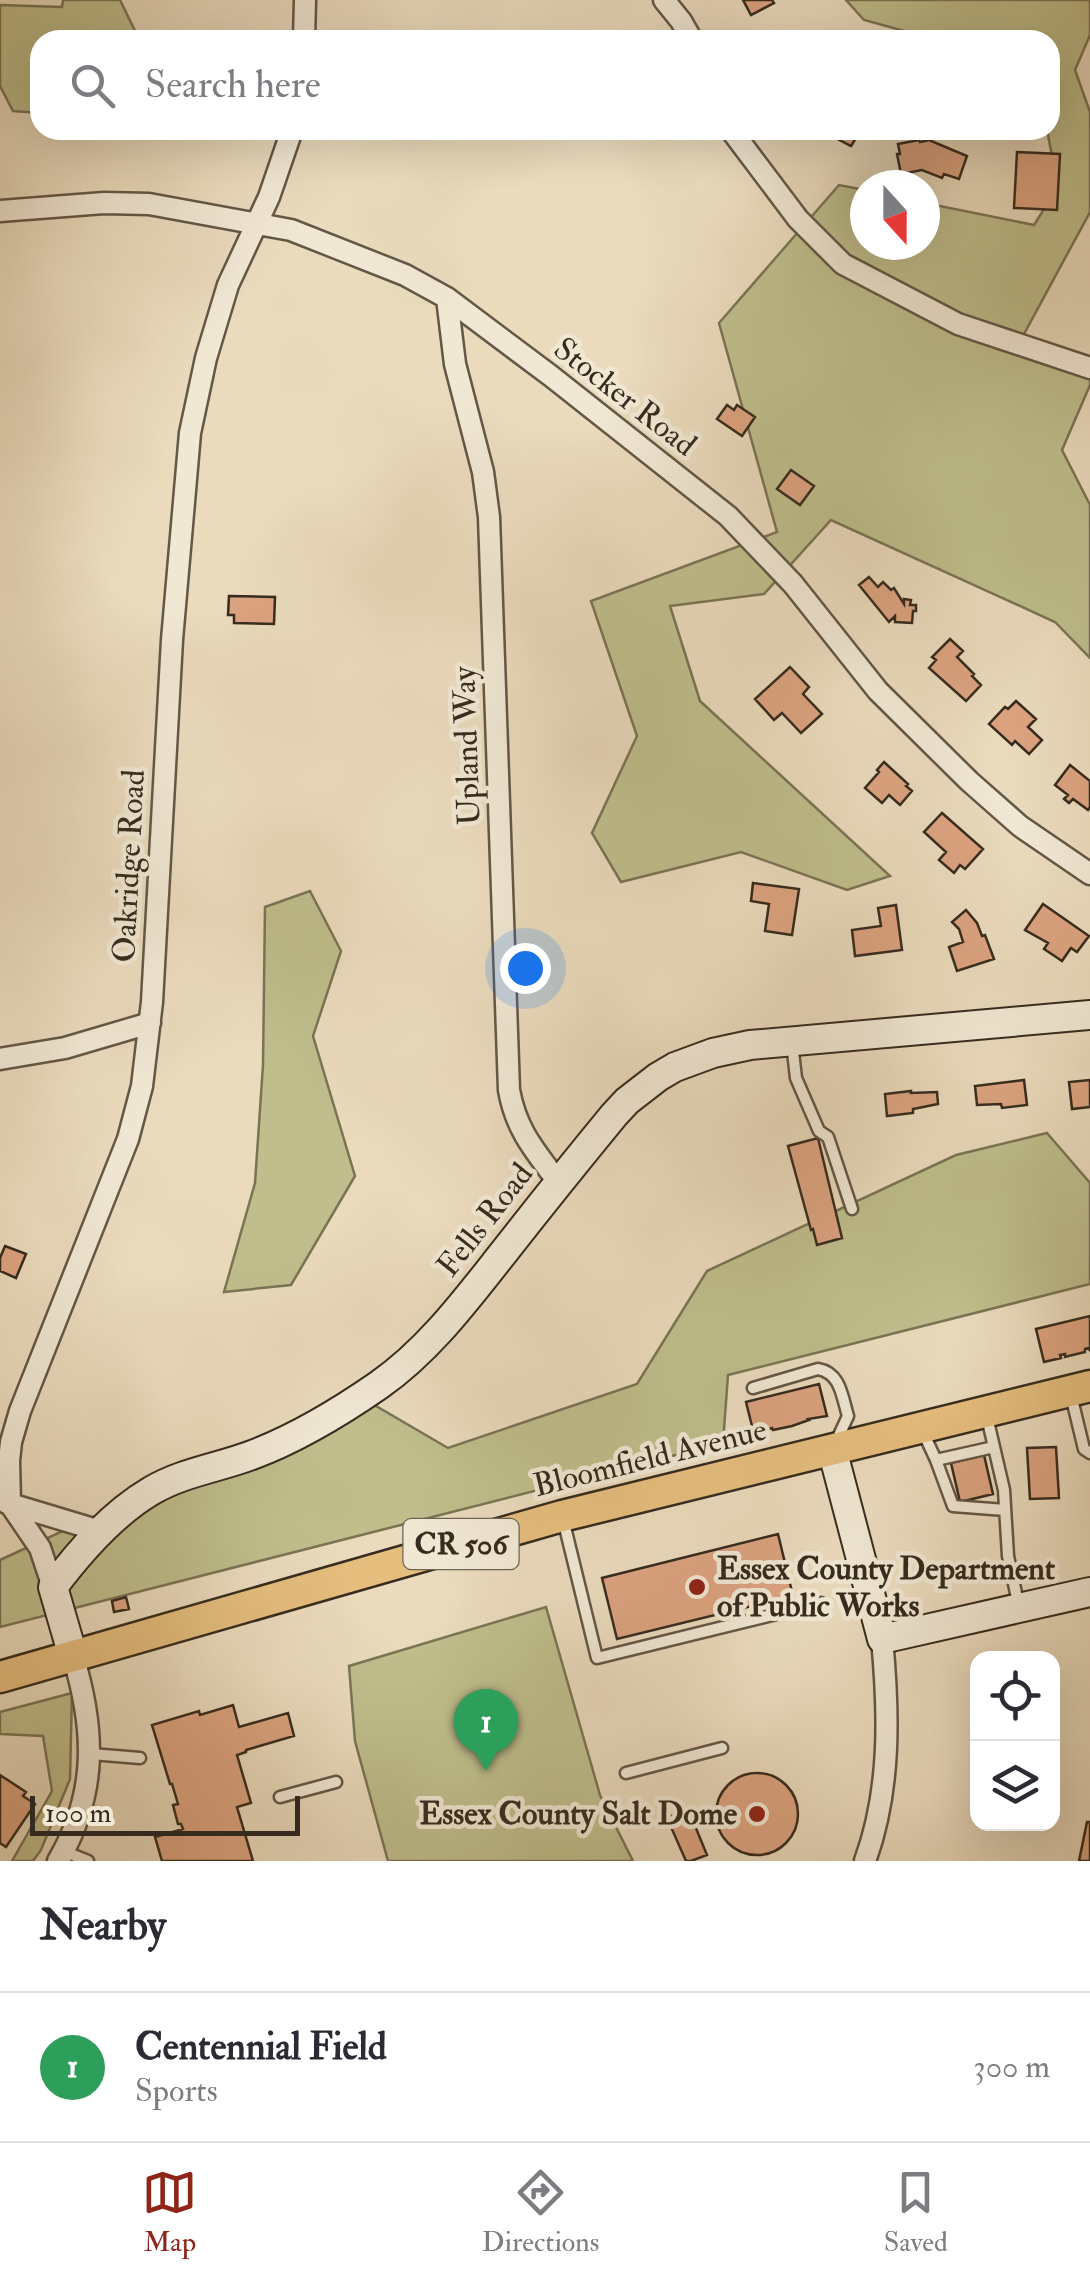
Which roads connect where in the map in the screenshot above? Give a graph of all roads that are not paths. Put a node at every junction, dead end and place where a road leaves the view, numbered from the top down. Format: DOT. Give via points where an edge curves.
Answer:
graph roads {
  1 [pos="305,0"];
  2 [pos="664,0"];
  3 [pos="304,30"];
  4 [pos="686,30"];
  5 [pos="289,140"];
  6 [pos="738,140"];
  7 [pos="0,210"];
  8 [pos="257,223"];
  9 [pos="447,298"];
  10 [pos="1090,368"];
  11 [pos="1090,874"];
  12 [pos="1090,1015"];
  13 [pos="150,1023"];
  14 [pos="792,1042"];
  15 [pos="0,1058"];
  16 [pos="559,1182"];
  17 [pos="852,1209"];
  18 [pos="753,1388"];
  19 [pos="1080,1388"];
  20 [pos="985,1412"];
  21 [pos="921,1427"];
  22 [pos="994,1447"];
  23 [pos="832,1449"];
  24 [pos="1090,1453"];
  25 [pos="936,1460"];
  26 [pos="5,1503"];
  27 [pos="1005,1510"];
  28 [pos="562,1516"];
  29 [pos="100,1532"];
  30 [pos="54,1587"];
  31 [pos="1090,1592"];
  32 [pos="822,1603"];
  33 [pos="1019,1608"];
  34 [pos="882,1639"];
  35 [pos="73,1656"];
  36 [pos="0,1677"];
  37 [pos="722,1748"];
  38 [pos="91,1754"];
  39 [pos="140,1758"];
  40 [pos="626,1773"];
  41 [pos="336,1782"];
  42 [pos="280,1798"];
  43 [pos="60,1856"];
  44 [pos="88,1861"];
  45 [pos="866,1861"];
  1 -- 3 [label="street"];
  2 -- 4 [label="street"];
  5 -- 8 [label="street, Oakridge Road"];
  6 -- 10 [label="street" via="843,264 958,324"];
  7 -- 8 [label="street, Stocker Road" via="150,204"];
  8 -- 9 [label="street, Stocker Road" via="405,274"];
  8 -- 13 [label="street, Oakridge Road" via="216,322 190,433"];
  9 -- 11 [label="street, Stocker Road" via="728,516 793,584 878,691 969,781"];
  9 -- 16 [label="street, Upland Way" via="489,517 509,1090 521,1130"];
  12 -- 14 [label="street, Fells Road"];
  13 -- 15 [label="street"];
  13 -- 26 [label="street, Oakridge Road" via="128,1139 14,1426"];
  14 -- 16 [label="street, Fells Road" via="713,1052 658,1076 614,1115"];
  14 -- 17 [label="lane" via="796,1078 819,1131 828,1137"];
  16 -- 29 [label="street, Fells Road" via="440,1331 384,1382 272,1447 150,1491"];
  18 -- 23 [label="lane" via="828,1370 848,1416"];
  19 -- 20 [label="main road, Bloomfield Avenue / CR 506"];
  19 -- 24 [label="lane" via="1084,1450"];
  20 -- 21 [label="main road, Bloomfield Avenue / CR 506"];
  20 -- 22 [label="lane"];
  21 -- 23 [label="main road, Bloomfield Avenue / CR 506"];
  21 -- 25 [label="lane"];
  22 -- 25 [label="lane"];
  22 -- 27 [label="lane"];
  23 -- 28 [label="main road, Bloomfield Avenue / CR 506"];
  23 -- 34 [label="street"];
  25 -- 27 [label="lane" via="952,1506"];
  26 -- 29 [label="street"];
  26 -- 30 [label="street" via="40,1548"];
  27 -- 33 [label="lane"];
  28 -- 32 [label="lane" via="597,1658"];
  28 -- 35 [label="main road, Bloomfield Avenue / CR 506"];
  29 -- 30 [label="street, Fells Road"];
  30 -- 35 [label="street"];
  31 -- 33 [label="street"];
  33 -- 34 [label="street"];
  34 -- 45 [label="street" via="885,1770"];
  35 -- 36 [label="main road, Bloomfield Avenue / CR 506"];
  35 -- 38 [label="street"];
  37 -- 40 [label="lane"];
  38 -- 39 [label="lane"];
  38 -- 43 [label="street" via="80,1810"];
  41 -- 42 [label="lane"];
  43 -- 44 [label="lane"];
}
